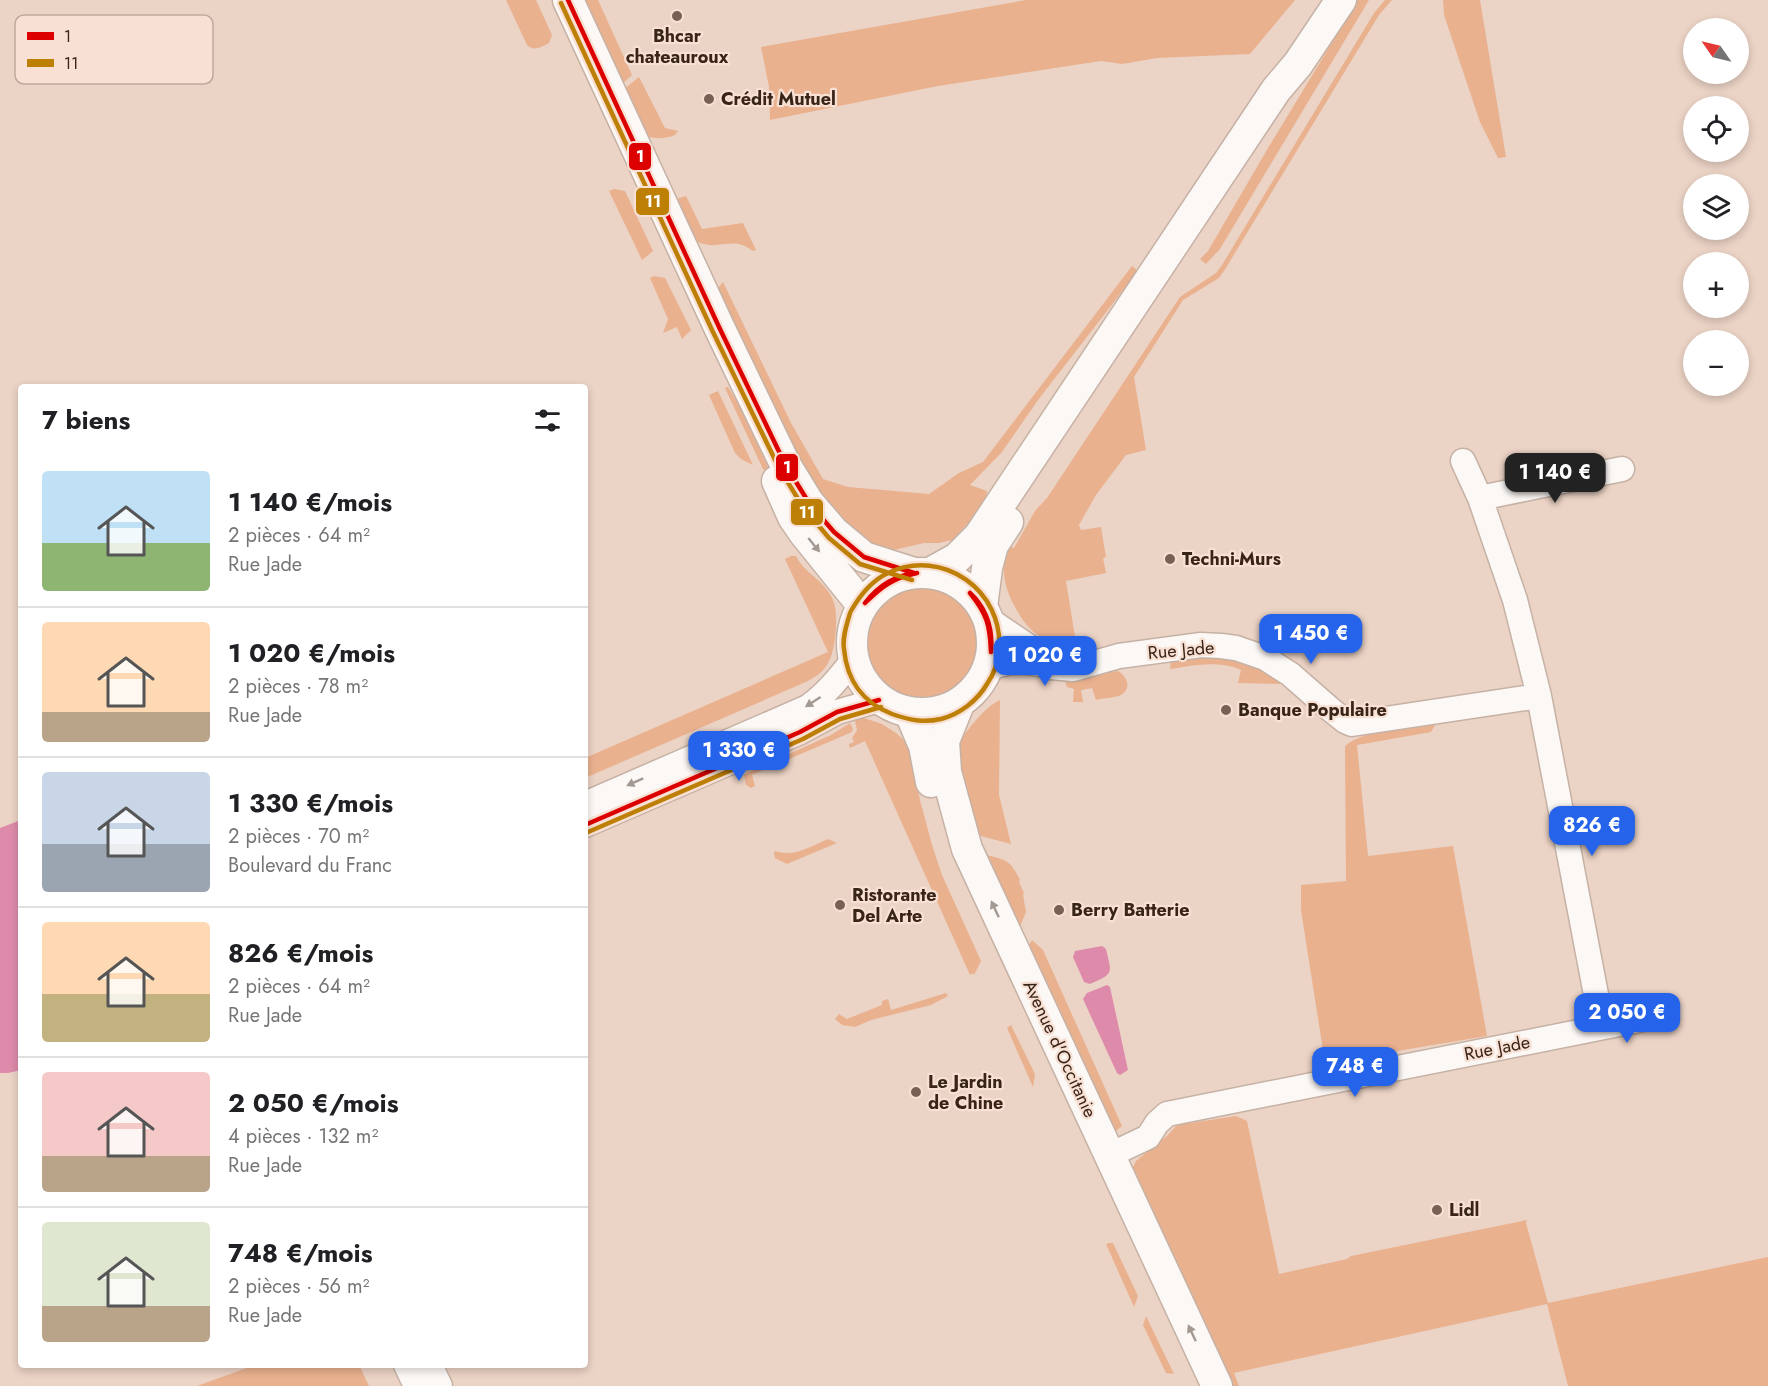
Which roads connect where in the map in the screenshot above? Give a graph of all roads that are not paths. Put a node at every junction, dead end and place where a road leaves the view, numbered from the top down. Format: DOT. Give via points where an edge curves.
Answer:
graph roads {
  1 [pos="553,0"];
  2 [pos="568,0"];
  3 [pos="1341,0"];
  4 [pos="1298,64"];
  5 [pos="1464,461"];
  6 [pos="1622,469"];
  7 [pos="1480,498"];
  8 [pos="922,573"];
  9 [pos="862,605"];
  10 [pos="985,613"];
  11 [pos="853,660"];
  12 [pos="1086,664"];
  13 [pos="988,668"];
  14 [pos="1539,696"];
  15 [pos="879,700"];
  16 [pos="959,704"];
  17 [pos="910,713"];
  18 [pos="588,803"];
  19 [pos="588,824"];
  20 [pos="1644,1019"];
  21 [pos="1602,1026"];
  22 [pos="1110,1155"];
  23 [pos="407,1368"];
  24 [pos="431,1368"];
  25 [pos="416,1386"];
  26 [pos="440,1386"];
  27 [pos="1194,1386"];
  28 [pos="1217,1386"];
  1 -- 9 [label="main road, one-way" via="793,517"];
  2 -- 8 [label="main road" via="719,327 785,464 809,503 834,532 864,557"];
  3 -- 4 [label="main road"];
  4 -- 8 [label="main road" via="1276,90 980,536 957,558"];
  4 -- 10 [label="main road" via="1286,92 1193,239 993,545 987,568"];
  5 -- 7 [label="street"];
  6 -- 7 [label="street"];
  7 -- 14 [label="street" via="1515,600"];
  8 -- 9 [label="main road" via="894,578"];
  8 -- 10 [label="main road" via="960,584 977,599"];
  9 -- 11 [label="main road" via="852,629"];
  10 -- 12 [label="street, Rue Jade" via="1038,653"];
  10 -- 13 [label="main road" via="993,644"];
  11 -- 15 [label="main road" via="864,685"];
  11 -- 18 [label="street, one-way" via="833,686 808,707"];
  12 -- 13 [label="street, Rue Jade" via="1073,669 1011,662"];
  12 -- 14 [label="street, Rue Jade" via="1201,645 1236,648 1265,658 1290,674 1352,724"];
  13 -- 16 [label="main road" via="976,689"];
  14 -- 21 [label="street"];
  15 -- 17 [label="main road"];
  15 -- 19 [label="street" via="837,712 800,732"];
  16 -- 17 [label="main road" via="936,713"];
  22 -- 16 [label="main road, Avenue d'Occitanie, one-way" via="967,849 946,772 944,741"];
  17 -- 27 [label="main road, Avenue d'Occitanie" via="924,746 937,813 956,872"];
  20 -- 21 [label="street, Rue Jade"];
  21 -- 22 [label="street, Rue Jade" via="1167,1114 1148,1137"];
  28 -- 22 [label="main road, Avenue d'Occitanie, one-way"];
  23 -- 25 [label="street"];
  24 -- 26 [label="street"];
}
